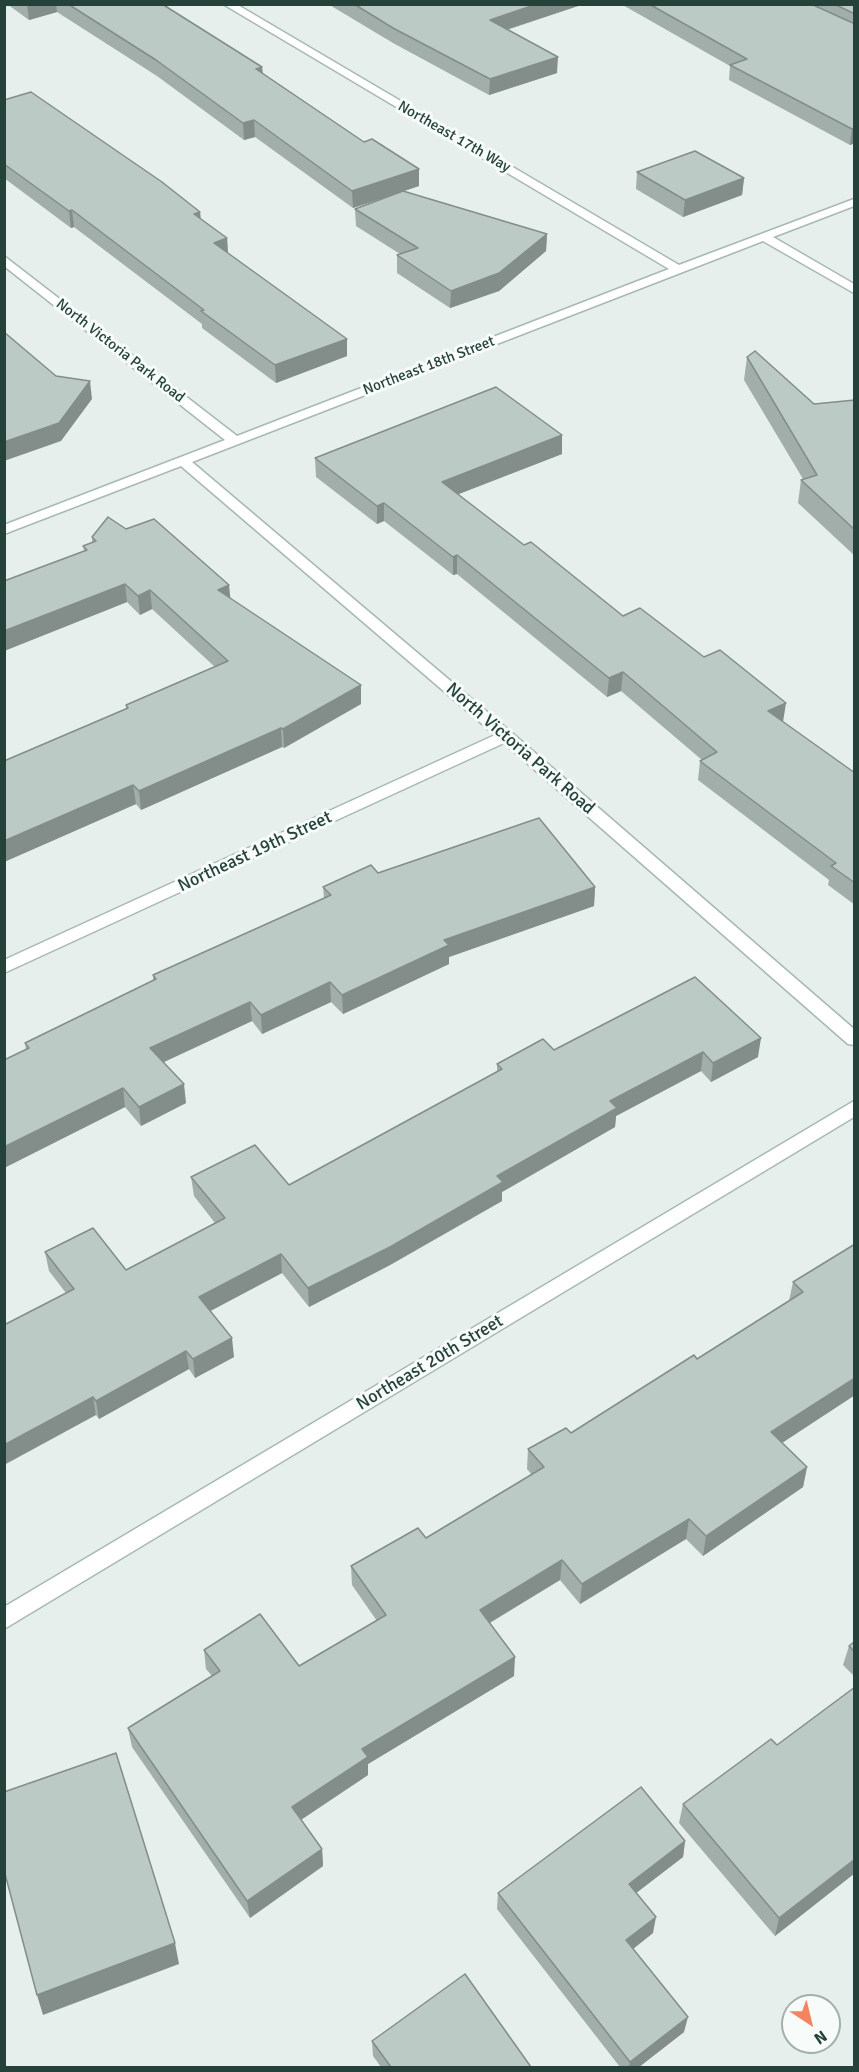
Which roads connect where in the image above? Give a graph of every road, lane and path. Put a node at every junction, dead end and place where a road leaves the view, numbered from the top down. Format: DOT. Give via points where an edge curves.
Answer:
graph roads {
  1 [pos="228,4"];
  2 [pos="855,202"];
  3 [pos="764,237"];
  4 [pos="4,260"];
  5 [pos="679,270"];
  6 [pos="855,289"];
  7 [pos="235,441"];
  8 [pos="183,461"];
  9 [pos="4,530"];
  10 [pos="507,736"];
  11 [pos="4,967"];
  12 [pos="855,1039"];
  13 [pos="855,1108"];
  14 [pos="4,1619"];
  1 -- 5 [label="street, Northeast 17th Way"];
  2 -- 3 [label="street, Northeast 18th Street"];
  3 -- 5 [label="street, Northeast 18th Street"];
  3 -- 6 [label="street"];
  4 -- 7 [label="street, North Victoria Park Road"];
  5 -- 7 [label="street, Northeast 18th Street"];
  7 -- 8 [label="street, Northeast 18th Street"];
  8 -- 9 [label="street, Northeast 18th Street"];
  8 -- 10 [label="street, North Victoria Park Road"];
  10 -- 11 [label="street, Northeast 19th Street"];
  10 -- 12 [label="street, North Victoria Park Road"];
  13 -- 14 [label="street, Northeast 20th Street"];
}
